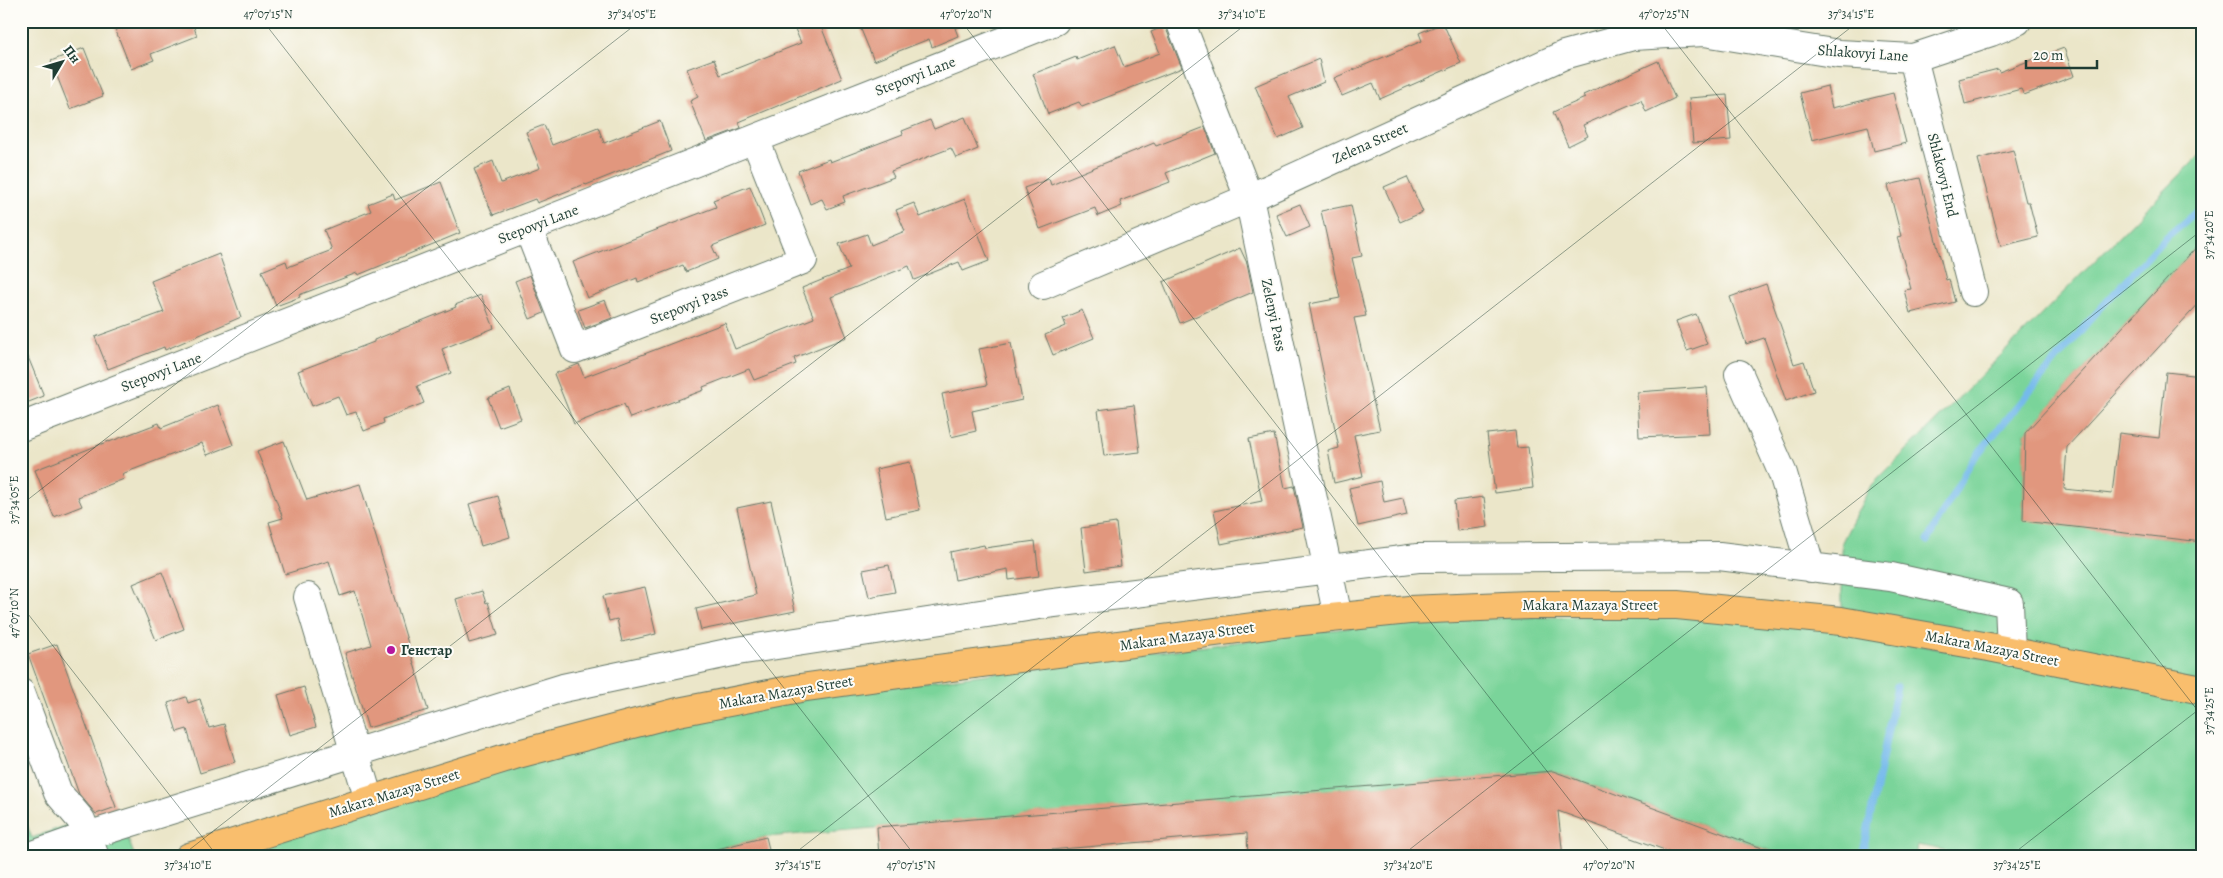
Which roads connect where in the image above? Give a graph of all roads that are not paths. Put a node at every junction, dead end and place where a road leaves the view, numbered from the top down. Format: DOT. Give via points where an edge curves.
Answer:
graph roads {
  1 [pos="1055,21"];
  2 [pos="1180,21"];
  3 [pos="2017,21"];
  4 [pos="1704,32"];
  5 [pos="1914,58"];
  6 [pos="755,139"];
  7 [pos="1249,198"];
  8 [pos="528,228"];
  9 [pos="1043,285"];
  10 [pos="1973,292"];
  11 [pos="1739,374"];
  12 [pos="21,427"];
  13 [pos="1811,568"];
  14 [pos="1328,569"];
  15 [pos="308,597"];
  16 [pos="1338,617"];
  17 [pos="2011,652"];
  18 [pos="2202,690"];
  19 [pos="21,693"];
  20 [pos="355,751"];
  21 [pos="369,800"];
  22 [pos="91,846"];
  23 [pos="28,857"];
  24 [pos="189,857"];
  1 -- 6 [label="street, Stepovyi Lane"];
  2 -- 7 [label="street, Zelenyi Pass"];
  3 -- 5 [label="street, Shlakovyi Lane"];
  4 -- 5 [label="street, Shlakovyi Lane" via="1839,54"];
  4 -- 7 [label="street, Zelena Street" via="1632,36 1564,56"];
  5 -- 10 [label="street, Shlakovyi End"];
  6 -- 8 [label="street, Stepovyi Lane"];
  6 -- 8 [label="street, Stepovyi Pass" via="803,260 575,349"];
  7 -- 9 [label="street, Zelena Street"];
  7 -- 14 [label="street, Zelenyi Pass"];
  8 -- 12 [label="street, Stepovyi Lane"];
  11 -- 13 [label="street" via="1783,474"];
  13 -- 14 [label="street" via="1709,556 1418,558"];
  13 -- 17 [label="street" via="1891,577 2009,604"];
  14 -- 16 [label="street, Zelenyi Pass"];
  14 -- 20 [label="street" via="1046,604 737,651 562,688"];
  15 -- 20 [label="street"];
  16 -- 17 [label="main road, Makara Mazaya Street" via="1409,610 1528,605 1677,605 1841,621"];
  16 -- 21 [label="main road, Makara Mazaya Street" via="791,690 678,712 518,754"];
  17 -- 18 [label="main road, Makara Mazaya Street"];
  19 -- 22 [label="street" via="58,793 81,820"];
  20 -- 21 [label="street"];
  20 -- 22 [label="street"];
  21 -- 24 [label="main road, Makara Mazaya Street"];
  22 -- 23 [label="street"];
}
